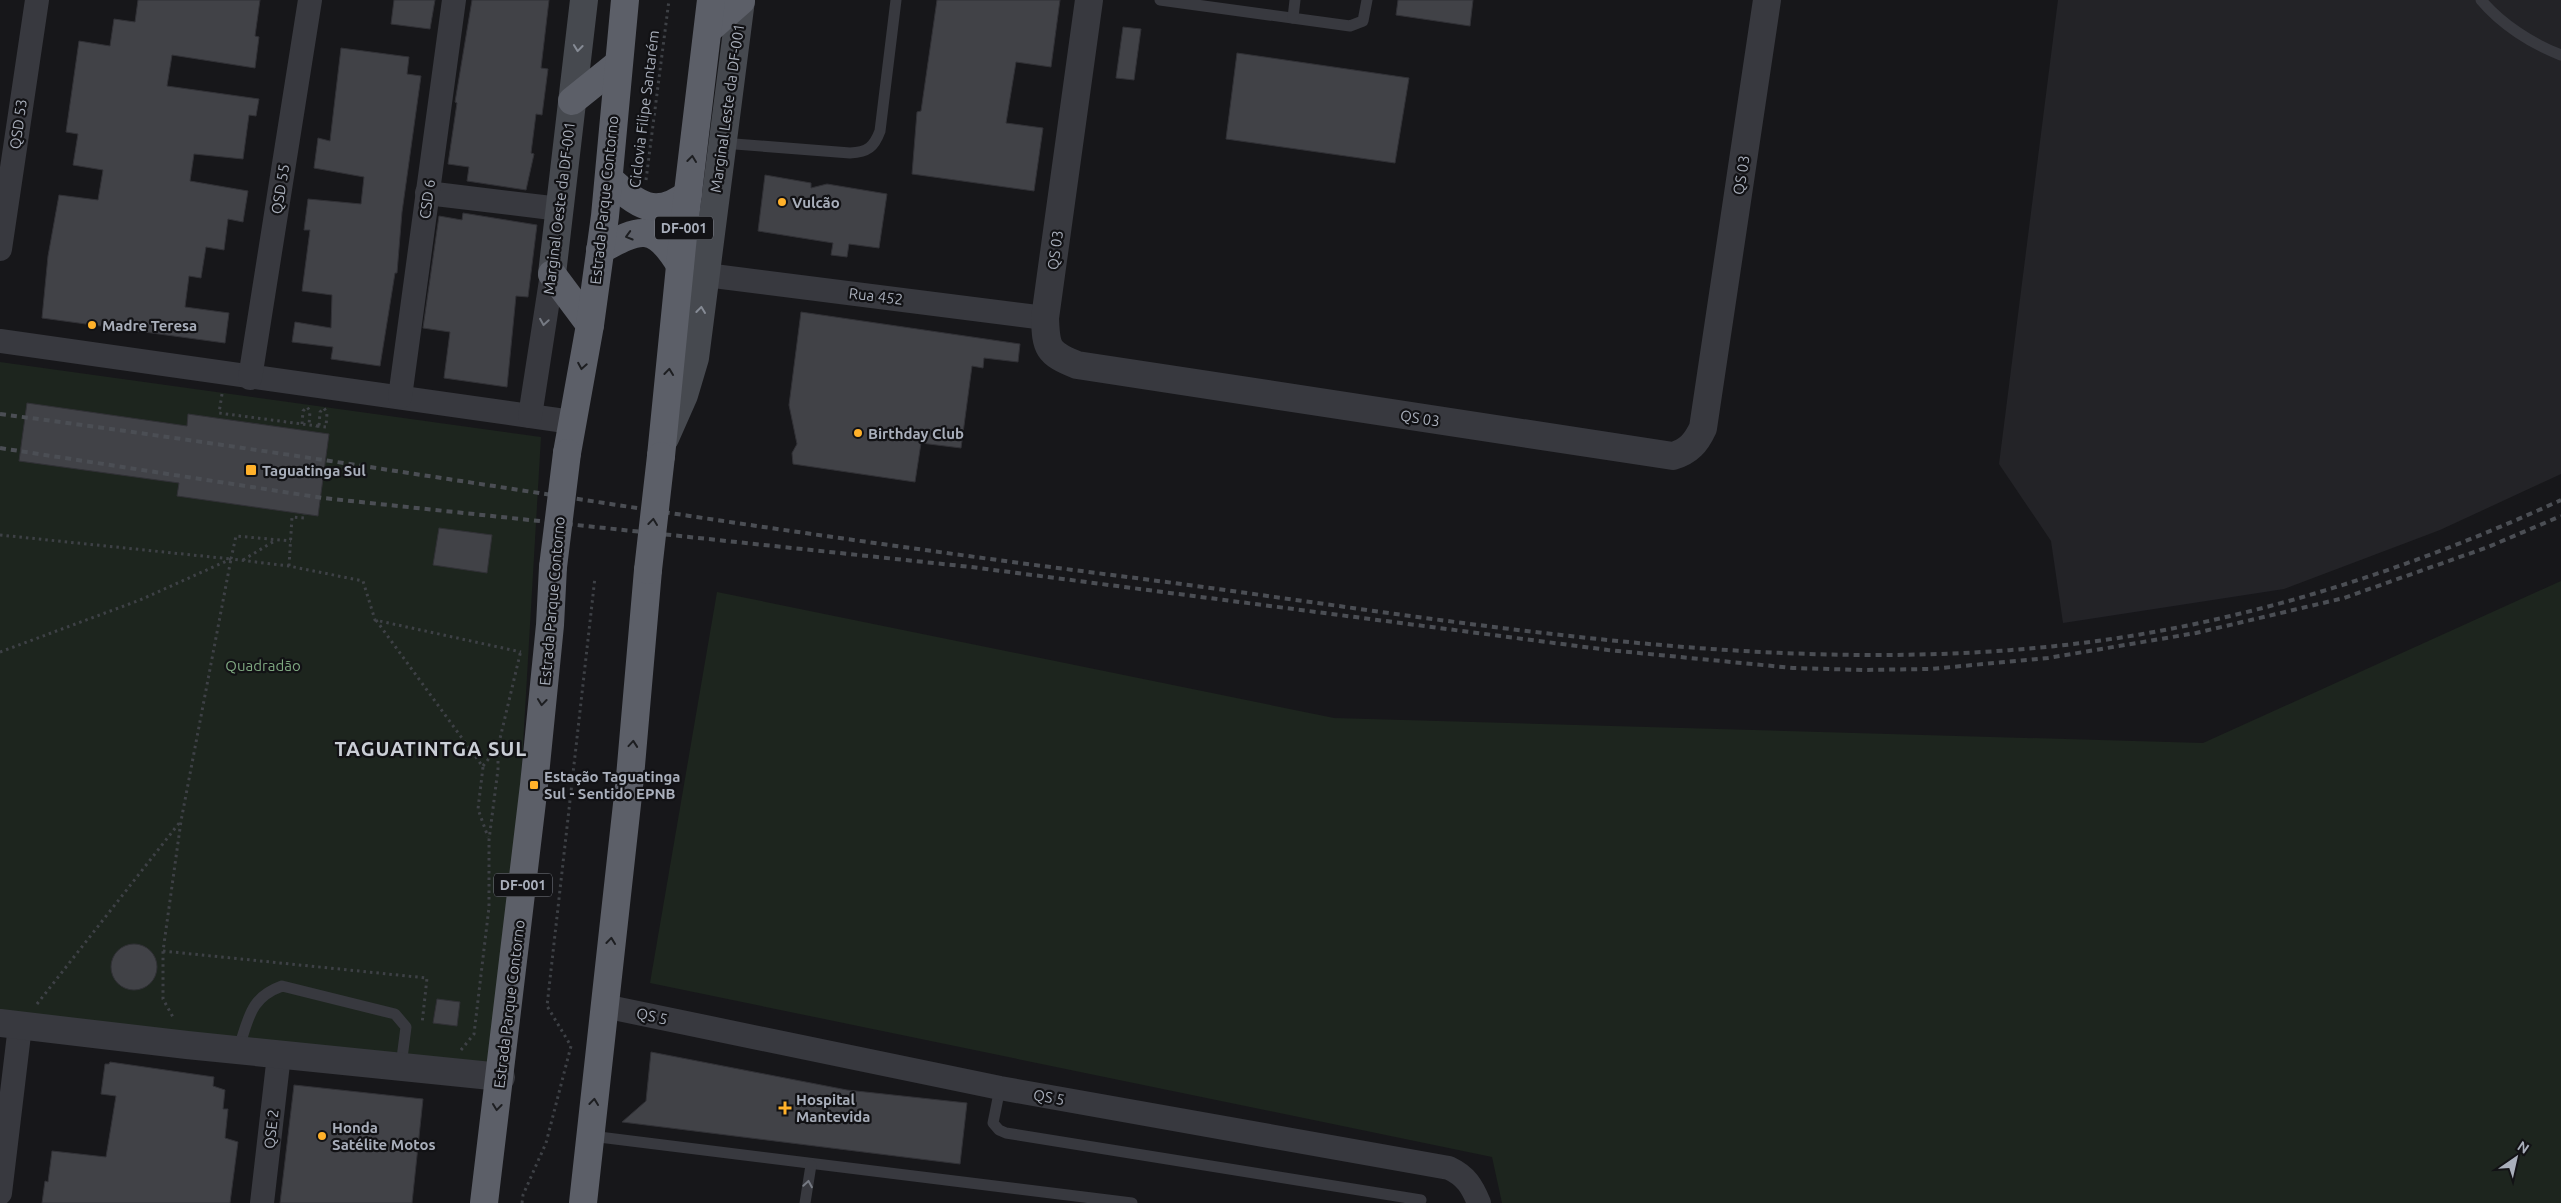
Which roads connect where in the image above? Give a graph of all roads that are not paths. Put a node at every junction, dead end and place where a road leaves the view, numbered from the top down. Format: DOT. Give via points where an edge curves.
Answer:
graph roads {
  1 [pos="37,0"];
  2 [pos="310,0"];
  3 [pos="454,0"];
  4 [pos="584,0"];
  5 [pos="625,0"];
  6 [pos="711,0"];
  7 [pos="741,0"];
  8 [pos="896,0"];
  9 [pos="1089,0"];
  10 [pos="1160,0"];
  11 [pos="1295,0"];
  12 [pos="1367,0"];
  13 [pos="1767,0"];
  14 [pos="2481,0"];
  15 [pos="1195,2"];
  16 [pos="1244,6"];
  17 [pos="1293,18"];
  18 [pos="708,30"];
  19 [pos="2561,54"];
  20 [pos="618,64"];
  21 [pos="572,101"];
  22 [pos="722,143"];
  23 [pos="609,180"];
  24 [pos="427,193"];
  25 [pos="688,194"];
  26 [pos="560,209"];
  27 [pos="0,249"];
  28 [pos="600,250"];
  29 [pos="680,265"];
  30 [pos="552,274"];
  31 [pos="706,275"];
  32 [pos="1045,318"];
  33 [pos="590,325"];
  34 [pos="0,341"];
  35 [pos="250,378"];
  36 [pos="400,397"];
  37 [pos="530,416"];
  38 [pos="572,422"];
  39 [pos="661,452"];
  40 [pos="604,1006"];
  41 [pos="10,1025"];
  42 [pos="237,1050"];
  43 [pos="279,1055"];
  44 [pos="401,1066"];
  45 [pos="501,1077"];
  46 [pos="1000,1088"];
  47 [pos="591,1136"];
  48 [pos="811,1164"];
  49 [pos="0,1193"];
  50 [pos="1421,1200"];
  51 [pos="262,1203"];
  52 [pos="484,1203"];
  53 [pos="583,1203"];
  54 [pos="805,1203"];
  55 [pos="1132,1203"];
  56 [pos="1479,1203"];
  1 -- 27 [label="street, QSD 53"];
  2 -- 35 [label="street, QSD 55"];
  3 -- 24 [label="street, CSD 6"];
  4 -- 21 [label="main road, Marginal Oeste da DF-001, one-way"];
  5 -- 20 [label="highway, Estrada Parque Contorno / DF-001"];
  6 -- 18 [label="highway, DF-001"];
  7 -- 18 [label="highway"];
  7 -- 22 [label="main road, Marginal Leste da DF-001"];
  8 -- 22 [label="lane" via="880,131 872,148 850,153"];
  9 -- 32 [label="street, QS 03"];
  10 -- 15 [label="lane"];
  11 -- 17 [label="lane"];
  12 -- 17 [label="lane" via="1363,21 1357,25"];
  13 -- 32 [label="street, QS 03" via="1704,428 1686,452 1673,456 1077,365 1060,357 1046,344"];
  14 -- 19 [label="lane" via="2491,12 2540,47"];
  15 -- 16 [label="lane"];
  16 -- 17 [label="lane"];
  25 -- 18 [label="highway, DF-001, one-way"];
  20 -- 21 [label="highway"];
  20 -- 23 [label="highway, Estrada Parque Contorno / DF-001"];
  21 -- 26 [label="main road, Marginal Oeste da DF-001"];
  22 -- 31 [label="main road, Marginal Leste da DF-001"];
  23 -- 25 [label="highway" via="631,200 643,205 662,208 675,204"];
  23 -- 28 [label="highway, Estrada Parque Contorno / DF-001"];
  24 -- 26 [label="street"];
  24 -- 36 [label="street, CSD 6"];
  25 -- 29 [label="highway, DF-001"];
  26 -- 30 [label="main road, Marginal Oeste da DF-001"];
  29 -- 28 [label="highway, one-way" via="668,245 654,234 623,237"];
  28 -- 33 [label="highway, Estrada Parque Contorno / DF-001"];
  39 -- 29 [label="highway, DF-001, one-way"];
  30 -- 33 [label="highway"];
  30 -- 37 [label="street, Marginal Oeste da DF-001, one-way"];
  31 -- 32 [label="street, Rua 452"];
  39 -- 31 [label="main road, Marginal Leste da DF-001, one-way" via="695,358"];
  33 -- 38 [label="highway, Estrada Parque Contorno / DF-001, one-way"];
  34 -- 35 [label="street"];
  35 -- 36 [label="street"];
  36 -- 37 [label="street"];
  37 -- 38 [label="street"];
  38 -- 45 [label="highway, Estrada Parque Contorno / DF-001, one-way, bridge" via="553,567 534,784"];
  40 -- 39 [label="highway, DF-001, one-way, bridge"];
  40 -- 46 [label="street, QS 5"];
  47 -- 40 [label="highway, DF-001, one-way"];
  41 -- 42 [label="street"];
  41 -- 49 [label="street"];
  42 -- 43 [label="street"];
  42 -- 44 [label="lane" via="257,1000 282,986 395,1014 406,1027"];
  43 -- 44 [label="street"];
  43 -- 51 [label="street, QSE 2"];
  44 -- 45 [label="street"];
  45 -- 52 [label="highway, Estrada Parque Contorno / DF-001, one-way"];
  46 -- 50 [label="lane" via="993,1123 1006,1133"];
  46 -- 56 [label="street, QS 5" via="1449,1168 1462,1174 1472,1186"];
  47 -- 48 [label="lane"];
  47 -- 53 [label="highway, DF-001"];
  54 -- 48 [label="lane, one-way"];
  48 -- 55 [label="lane"];
}
